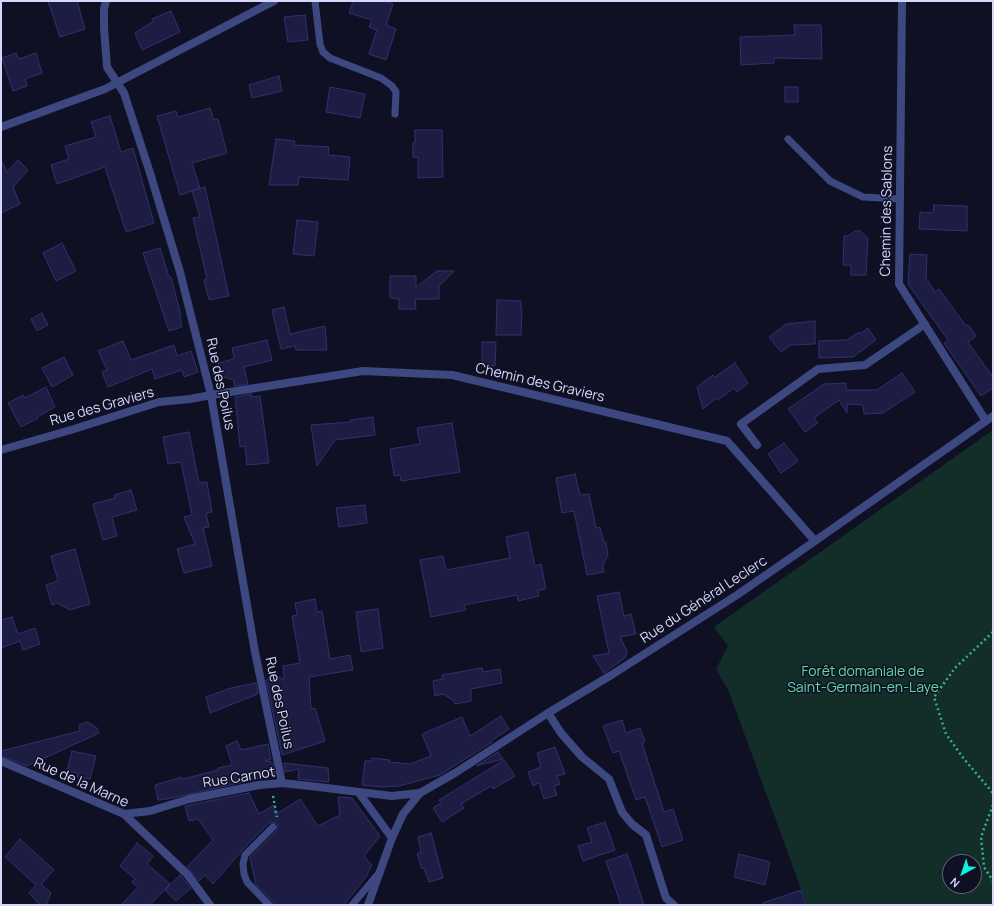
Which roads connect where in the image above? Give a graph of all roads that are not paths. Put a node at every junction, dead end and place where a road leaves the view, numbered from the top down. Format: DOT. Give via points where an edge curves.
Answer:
graph roads {
  1 [pos="106,1"];
  2 [pos="274,1"];
  3 [pos="315,1"];
  4 [pos="902,1"];
  5 [pos="116,83"];
  6 [pos="395,114"];
  7 [pos="1,127"];
  8 [pos="788,139"];
  9 [pos="900,199"];
  10 [pos="925,324"];
  11 [pos="211,395"];
  12 [pos="990,418"];
  13 [pos="757,445"];
  14 [pos="1,450"];
  15 [pos="815,541"];
  16 [pos="548,713"];
  17 [pos="1,761"];
  18 [pos="282,783"];
  19 [pos="359,793"];
  20 [pos="420,793"];
  21 [pos="124,814"];
  22 [pos="273,827"];
  23 [pos="392,838"];
  24 [pos="380,871"];
  25 [pos="210,905"];
  26 [pos="269,905"];
  27 [pos="352,905"];
  28 [pos="368,905"];
  29 [pos="674,905"];
  1 -- 5 [label="street, Rue des Poilus" via="104,28 107,67"];
  2 -- 5 [label="street"];
  3 -- 6 [label="lane" via="323,52 330,58 381,78 392,86 396,92"];
  4 -- 9 [label="street, Chemin des Sablons"];
  5 -- 7 [label="street"];
  5 -- 11 [label="street, Rue des Poilus" via="124,93 150,173 180,272"];
  8 -- 9 [label="lane" via="830,180 863,197"];
  9 -- 10 [label="street, Chemin des Sablons" via="899,284"];
  10 -- 12 [label="street, Chemin des Sablons"];
  10 -- 13 [label="street" via="865,365 818,369 741,424"];
  11 -- 14 [label="street, Rue des Graviers" via="159,402"];
  11 -- 15 [label="street, Chemin des Graviers" via="363,371 452,375 720,439 728,441"];
  11 -- 18 [label="street, Rue des Poilus" via="253,644"];
  12 -- 15 [label="street, Rue du Général Leclerc"];
  15 -- 16 [label="street, Rue du Général Leclerc" via="737,595"];
  16 -- 20 [label="street, Rue du Général Leclerc"];
  16 -- 29 [label="street" via="582,757 609,779 622,812 646,835 666,898"];
  17 -- 21 [label="street, Rue de la Marne"];
  18 -- 19 [label="street, Rue Carnot"];
  18 -- 21 [label="street, Rue Carnot" via="260,785 150,811"];
  19 -- 20 [label="street, Rue Carnot" via="392,796"];
  19 -- 23 [label="street"];
  20 -- 23 [label="street" via="403,814"];
  21 -- 25 [label="street, Rue de la Marne" via="186,874"];
  22 -- 26 [label="lane" via="246,856 243,864 247,882"];
  23 -- 24 [label="street"];
  24 -- 27 [label="lane"];
  24 -- 28 [label="street"];
}
